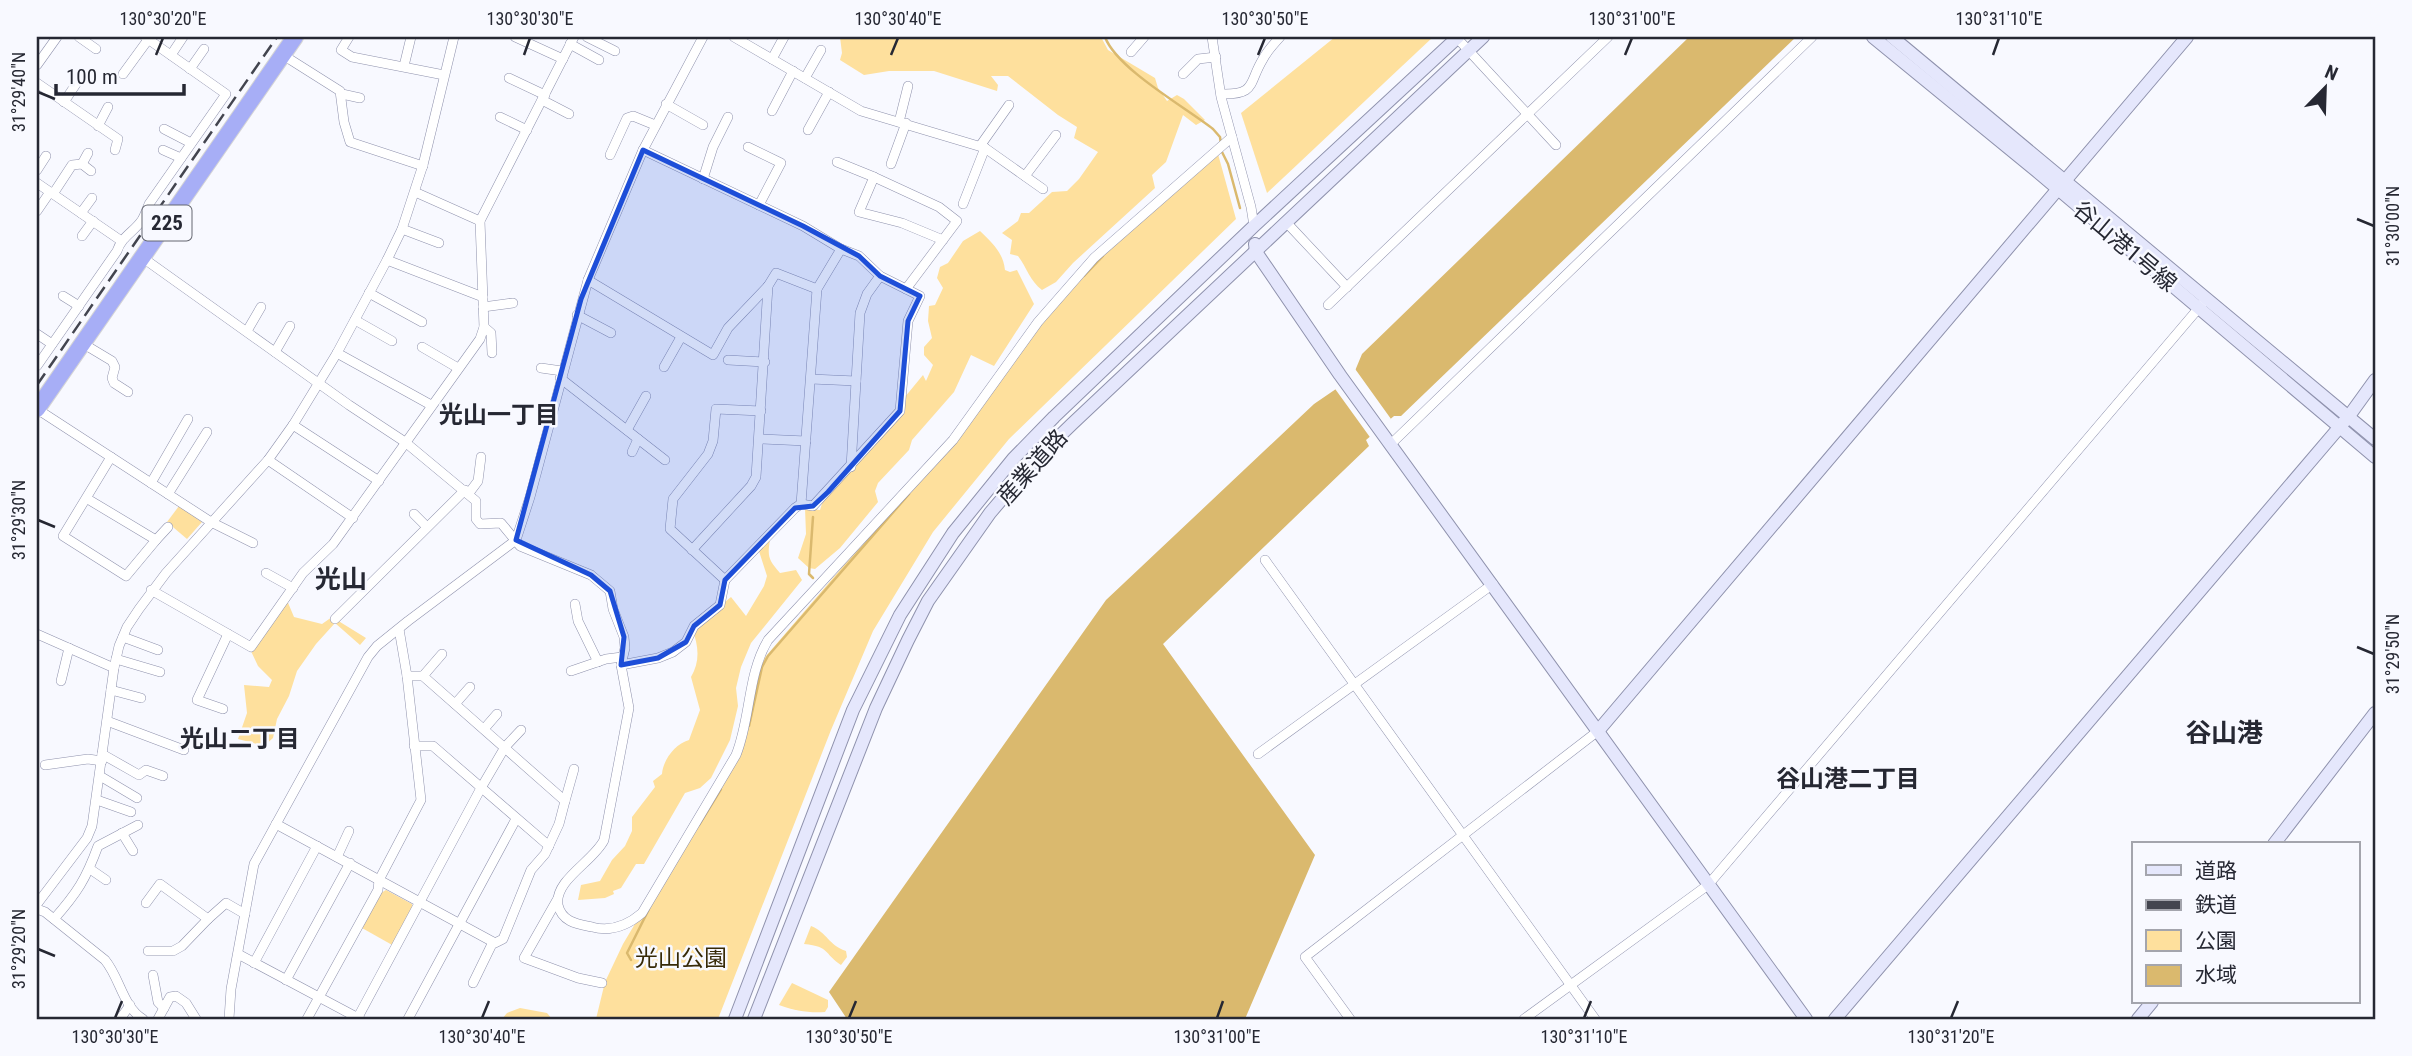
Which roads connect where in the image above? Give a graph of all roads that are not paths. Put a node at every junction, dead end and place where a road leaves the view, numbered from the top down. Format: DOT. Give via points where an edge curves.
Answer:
graph roads {
  1 [pos="57,37"];
  2 [pos="79,37"];
  3 [pos="148,37"];
  4 [pos="183,37"];
  5 [pos="295,37"];
  6 [pos="349,37"];
  7 [pos="411,37"];
  8 [pos="454,37"];
  9 [pos="515,37"];
  10 [pos="587,37"];
  11 [pos="703,37"];
  12 [pos="734,37"];
  13 [pos="784,37"];
  14 [pos="1144,37"];
  15 [pos="1212,37"];
  16 [pos="1280,37"];
  17 [pos="1483,37"];
  18 [pos="1608,37"];
  19 [pos="1812,37"];
  20 [pos="1873,37"];
  21 [pos="1892,37"];
  22 [pos="2187,37"];
  23 [pos="1458,38"];
  24 [pos="572,41"];
  25 [pos="96,49"];
  26 [pos="204,49"];
  27 [pos="821,50"];
  28 [pos="615,51"];
  29 [pos="1468,51"];
  30 [pos="1131,52"];
  31 [pos="171,55"];
  32 [pos="283,55"];
  33 [pos="1216,57"];
  34 [pos="563,59"];
  35 [pos="772,59"];
  36 [pos="599,60"];
  37 [pos="37,65"];
  38 [pos="404,66"];
  39 [pos="190,69"];
  40 [pos="793,71"];
  41 [pos="123,74"];
  42 [pos="1182,74"];
  43 [pos="444,75"];
  44 [pos="80,78"];
  45 [pos="509,78"];
  46 [pos="805,78"];
  47 [pos="37,83"];
  48 [pos="908,86"];
  49 [pos="829,92"];
  50 [pos="342,94"];
  51 [pos="1221,94"];
  52 [pos="543,97"];
  53 [pos="360,98"];
  54 [pos="64,102"];
  55 [pos="666,104"];
  56 [pos="1009,104"];
  57 [pos="108,107"];
  58 [pos="772,111"];
  59 [pos="1527,113"];
  60 [pos="569,114"];
  61 [pos="499,117"];
  62 [pos="728,117"];
  63 [pos="902,122"];
  64 [pos="655,125"];
  65 [pos="704,125"];
  66 [pos="98,126"];
  67 [pos="164,129"];
  68 [pos="527,130"];
  69 [pos="808,130"];
  70 [pos="1056,135"];
  71 [pos="1225,142"];
  72 [pos="191,143"];
  73 [pos="1556,145"];
  74 [pos="748,147"];
  75 [pos="983,147"];
  76 [pos="116,150"];
  77 [pos="163,150"];
  78 [pos="643,150"];
  79 [pos="88,153"];
  80 [pos="610,155"];
  81 [pos="46,156"];
  82 [pos="181,158"];
  83 [pos="837,163"];
  84 [pos="82,164"];
  85 [pos="891,164"];
  86 [pos="423,166"];
  87 [pos="37,170"];
  88 [pos="91,171"];
  89 [pos="1025,176"];
  90 [pos="874,177"];
  91 [pos="704,179"];
  92 [pos="37,183"];
  93 [pos="2062,184"];
  94 [pos="1043,189"];
  95 [pos="415,192"];
  96 [pos="52,193"];
  97 [pos="92,198"];
  98 [pos="963,204"];
  99 [pos="759,205"];
  100 [pos="37,211"];
  101 [pos="81,214"];
  102 [pos="93,221"];
  103 [pos="480,221"];
  104 [pos="1286,222"];
  105 [pos="1254,226"];
  106 [pos="402,229"];
  107 [pos="82,236"];
  108 [pos="120,240"];
  109 [pos="943,240"];
  110 [pos="439,243"];
  111 [pos="841,249"];
  112 [pos="1256,252"];
  113 [pos="143,258"];
  114 [pos="387,260"];
  115 [pos="880,276"];
  116 [pos="588,280"];
  117 [pos="768,286"];
  118 [pos="1347,287"];
  119 [pos="817,289"];
  120 [pos="906,289"];
  121 [pos="369,293"];
  122 [pos="63,296"];
  123 [pos="483,297"];
  124 [pos="513,303"];
  125 [pos="2202,304"];
  126 [pos="1328,305"];
  127 [pos="79,306"];
  128 [pos="261,307"];
  129 [pos="483,307"];
  130 [pos="577,315"];
  131 [pos="355,320"];
  132 [pos="422,322"];
  133 [pos="290,326"];
  134 [pos="484,327"];
  135 [pos="247,331"];
  136 [pos="611,333"];
  137 [pos="37,334"];
  138 [pos="681,337"];
  139 [pos="392,341"];
  140 [pos="82,343"];
  141 [pos="52,344"];
  142 [pos="422,347"];
  143 [pos="275,352"];
  144 [pos="337,353"];
  145 [pos="492,353"];
  146 [pos="728,360"];
  147 [pos="765,362"];
  148 [pos="37,366"];
  149 [pos="664,367"];
  150 [pos="458,368"];
  151 [pos="541,368"];
  152 [pos="561,374"];
  153 [pos="811,379"];
  154 [pos="2375,380"];
  155 [pos="856,381"];
  156 [pos="319,383"];
  157 [pos="128,392"];
  158 [pos="646,396"];
  159 [pos="431,405"];
  160 [pos="37,409"];
  161 [pos="761,411"];
  162 [pos="2349,416"];
  163 [pos="188,419"];
  164 [pos="293,425"];
  165 [pos="2339,427"];
  166 [pos="627,430"];
  167 [pos="207,432"];
  168 [pos="638,439"];
  169 [pos="760,439"];
  170 [pos="1388,439"];
  171 [pos="2375,439"];
  172 [pos="806,441"];
  173 [pos="405,442"];
  174 [pos="632,452"];
  175 [pos="111,457"];
  176 [pos="481,457"];
  177 [pos="2375,457"];
  178 [pos="268,460"];
  179 [pos="665,460"];
  180 [pos="851,467"];
  181 [pos="379,481"];
  182 [pos="150,483"];
  183 [pos="467,491"];
  184 [pos="168,494"];
  185 [pos="86,498"];
  186 [pos="801,504"];
  187 [pos="414,514"];
  188 [pos="352,518"];
  189 [pos="211,522"];
  190 [pos="168,527"];
  191 [pos="427,527"];
  192 [pos="156,540"];
  193 [pos="516,540"];
  194 [pos="253,543"];
  195 [pos="692,550"];
  196 [pos="1265,560"];
  197 [pos="266,573"];
  198 [pos="725,580"];
  199 [pos="1493,584"];
  200 [pos="293,588"];
  201 [pos="151,590"];
  202 [pos="575,604"];
  203 [pos="335,619"];
  204 [pos="399,628"];
  205 [pos="37,634"];
  206 [pos="228,634"];
  207 [pos="123,637"];
  208 [pos="69,648"];
  209 [pos="158,650"];
  210 [pos="442,654"];
  211 [pos="622,661"];
  212 [pos="598,662"];
  213 [pos="115,664"];
  214 [pos="571,671"];
  215 [pos="160,673"];
  216 [pos="407,676"];
  217 [pos="423,676"];
  218 [pos="61,681"];
  219 [pos="1354,684"];
  220 [pos="470,687"];
  221 [pos="111,690"];
  222 [pos="141,698"];
  223 [pos="455,704"];
  224 [pos="223,709"];
  225 [pos="2375,713"];
  226 [pos="497,714"];
  227 [pos="107,721"];
  228 [pos="484,729"];
  229 [pos="521,730"];
  230 [pos="1598,731"];
  231 [pos="414,746"];
  232 [pos="505,747"];
  233 [pos="184,750"];
  234 [pos="1258,754"];
  235 [pos="102,758"];
  236 [pos="45,765"];
  237 [pos="574,769"];
  238 [pos="100,776"];
  239 [pos="163,776"];
  240 [pos="481,788"];
  241 [pos="137,798"];
  242 [pos="97,800"];
  243 [pos="565,801"];
  244 [pos="131,812"];
  245 [pos="516,819"];
  246 [pos="276,824"];
  247 [pos="138,825"];
  248 [pos="349,831"];
  249 [pos="122,833"];
  250 [pos="1462,835"];
  251 [pos="2276,842"];
  252 [pos="317,846"];
  253 [pos="549,846"];
  254 [pos="133,851"];
  255 [pos="337,857"];
  256 [pos="350,863"];
  257 [pos="90,869"];
  258 [pos="106,880"];
  259 [pos="379,880"];
  260 [pos="1708,885"];
  261 [pos="557,900"];
  262 [pos="420,902"];
  263 [pos="146,903"];
  264 [pos="37,907"];
  265 [pos="245,914"];
  266 [pos="54,919"];
  267 [pos="208,919"];
  268 [pos="458,925"];
  269 [pos="493,942"];
  270 [pos="148,951"];
  271 [pos="238,954"];
  272 [pos="254,963"];
  273 [pos="153,975"];
  274 [pos="286,980"];
  275 [pos="473,983"];
  276 [pos="602,983"];
  277 [pos="1571,986"];
  278 [pos="319,997"];
  279 [pos="2150,1004"];
  280 [pos="130,1005"];
  281 [pos="164,1009"];
  282 [pos="412,1018"];
  283 [pos="120,1019"];
  284 [pos="144,1019"];
  285 [pos="158,1019"];
  286 [pos="196,1019"];
  287 [pos="229,1019"];
  288 [pos="307,1019"];
  289 [pos="358,1019"];
  290 [pos="734,1019"];
  291 [pos="754,1019"];
  292 [pos="1350,1019"];
  293 [pos="1524,1019"];
  294 [pos="1595,1019"];
  295 [pos="1806,1019"];
  296 [pos="1835,1019"];
  297 [pos="2138,1019"];
  1 -- 37 [label="street"];
  2 -- 25 [label="street"];
  3 -- 31 [label="street"];
  3 -- 41 [label="street"];
  4 -- 31 [label="street"];
  5 -- 32 [label="highway, 225"];
  6 -- 38 [label="street" via="341,50 352,57"];
  7 -- 38 [label="street"];
  8 -- 43 [label="street"];
  9 -- 34 [label="street"];
  10 -- 28 [label="street"];
  11 -- 55 [label="street"];
  12 -- 35 [label="street"];
  13 -- 35 [label="street"];
  14 -- 30 [label="street"];
  15 -- 33 [label="street"];
  16 -- 51 [label="street" via="1262,59 1249,87 1239,94"];
  17 -- 29 [label="street, 産業道路"];
  18 -- 59 [label="street"];
  19 -- 170 [label="street"];
  20 -- 93 [label="street, 谷山港1号線"];
  21 -- 93 [label="street, 谷山港1号線"];
  22 -- 93 [label="street"];
  23 -- 29 [label="street"];
  23 -- 105 [label="street, 産業道路"];
  24 -- 34 [label="street"];
  24 -- 36 [label="street"];
  26 -- 39 [label="street"];
  27 -- 46 [label="street"];
  29 -- 59 [label="street"];
  29 -- 104 [label="street, 産業道路"];
  31 -- 39 [label="street"];
  32 -- 50 [label="street"];
  32 -- 113 [label="highway, 225"];
  33 -- 42 [label="street" via="1198,59"];
  33 -- 51 [label="street"];
  34 -- 52 [label="street"];
  35 -- 40 [label="street"];
  38 -- 43 [label="street"];
  39 -- 72 [label="street" via="226,94"];
  40 -- 46 [label="street"];
  40 -- 58 [label="street"];
  43 -- 86 [label="street"];
  44 -- 54 [label="street"];
  45 -- 52 [label="street"];
  46 -- 49 [label="street"];
  47 -- 54 [label="street"];
  48 -- 63 [label="street"];
  49 -- 63 [label="street" via="861,111"];
  49 -- 69 [label="street"];
  50 -- 53 [label="street"];
  50 -- 86 [label="street" via="350,142"];
  51 -- 71 [label="street"];
  52 -- 60 [label="street"];
  52 -- 68 [label="street"];
  54 -- 66 [label="street"];
  55 -- 64 [label="street"];
  55 -- 65 [label="street"];
  56 -- 75 [label="street"];
  57 -- 66 [label="street"];
  59 -- 73 [label="street"];
  59 -- 118 [label="street"];
  61 -- 68 [label="street"];
  62 -- 91 [label="street"];
  63 -- 75 [label="street"];
  63 -- 85 [label="street"];
  64 -- 78 [label="street"];
  64 -- 80 [label="street" via="626,117"];
  66 -- 76 [label="street" via="119,134"];
  67 -- 72 [label="street"];
  68 -- 103 [label="street"];
  70 -- 89 [label="street"];
  71 -- 105 [label="street"];
  71 -- 261 [label="street" via="1094,258 1038,322 953,440 768,640 756,664 736,755 642,913 628,924 601,929 566,919"];
  72 -- 82 [label="street"];
  74 -- 99 [label="street" via="781,163"];
  75 -- 89 [label="street"];
  75 -- 98 [label="street"];
  77 -- 82 [label="street"];
  78 -- 91 [label="street"];
  78 -- 116 [label="street"];
  79 -- 84 [label="street"];
  81 -- 87 [label="street"];
  82 -- 108 [label="street" via="143,218"];
  83 -- 90 [label="street"];
  84 -- 88 [label="street"];
  84 -- 96 [label="street" via="72,166"];
  86 -- 95 [label="street"];
  89 -- 94 [label="street"];
  90 -- 109 [label="street" via="939,207 957,221"];
  90 -- 109 [label="street" via="859,212"];
  91 -- 99 [label="street"];
  92 -- 96 [label="street"];
  93 -- 125 [label="street, 谷山港1号線"];
  93 -- 230 [label="street"];
  95 -- 103 [label="street"];
  95 -- 106 [label="street"];
  96 -- 100 [label="street"];
  96 -- 101 [label="street"];
  97 -- 101 [label="street"];
  99 -- 111 [label="street"];
  101 -- 102 [label="street"];
  102 -- 107 [label="street"];
  102 -- 108 [label="street"];
  103 -- 123 [label="street"];
  104 -- 112 [label="street, 産業道路"];
  104 -- 118 [label="street"];
  105 -- 112 [label="street"];
  105 -- 290 [label="street, 産業道路" via="1013,459 929,568 853,710"];
  106 -- 110 [label="street"];
  106 -- 114 [label="street"];
  108 -- 127 [label="street"];
  109 -- 120 [label="street"];
  111 -- 115 [label="street" via="859,256"];
  111 -- 119 [label="street"];
  112 -- 170 [label="street"];
  112 -- 291 [label="street, 産業道路" via="1036,459 990,513 928,601 876,708"];
  113 -- 135 [label="street"];
  113 -- 140 [label="highway, 225"];
  114 -- 121 [label="street"];
  114 -- 123 [label="street"];
  115 -- 120 [label="street"];
  115 -- 155 [label="street" via="860,313"];
  116 -- 130 [label="street"];
  116 -- 138 [label="street"];
  117 -- 119 [label="street" via="776,273"];
  117 -- 138 [label="street" via="728,328 713,355"];
  117 -- 147 [label="street"];
  118 -- 126 [label="street"];
  119 -- 153 [label="street"];
  120 -- 180 [label="street" via="920,296 908,321 900,411"];
  121 -- 131 [label="street"];
  121 -- 132 [label="street"];
  122 -- 127 [label="street"];
  123 -- 129 [label="street"];
  124 -- 129 [label="street"];
  125 -- 162 [label="street, 谷山港1号線"];
  125 -- 165 [label="street, 谷山港1号線"];
  125 -- 260 [label="street"];
  127 -- 141 [label="street"];
  128 -- 135 [label="street"];
  129 -- 134 [label="street"];
  130 -- 136 [label="street"];
  130 -- 152 [label="street"];
  131 -- 139 [label="street"];
  131 -- 144 [label="street"];
  133 -- 143 [label="street"];
  134 -- 145 [label="street" via="491,334"];
  134 -- 150 [label="street"];
  135 -- 143 [label="street"];
  137 -- 141 [label="street"];
  138 -- 149 [label="street"];
  140 -- 157 [label="street" via="112,361 114,383"];
  140 -- 160 [label="highway, 225"];
  141 -- 148 [label="street"];
  142 -- 150 [label="street"];
  143 -- 156 [label="street"];
  144 -- 156 [label="street"];
  144 -- 159 [label="street"];
  146 -- 147 [label="street"];
  147 -- 161 [label="street"];
  150 -- 159 [label="street"];
  151 -- 152 [label="street"];
  152 -- 166 [label="street"];
  152 -- 193 [label="street"];
  153 -- 155 [label="street"];
  153 -- 172 [label="street"];
  154 -- 162 [label="street"];
  155 -- 180 [label="street"];
  156 -- 164 [label="street"];
  156 -- 173 [label="street"];
  158 -- 166 [label="street"];
  159 -- 173 [label="street"];
  160 -- 175 [label="street"];
  161 -- 169 [label="street"];
  161 -- 195 [label="street" via="716,409 708,454 673,499 670,530"];
  162 -- 165 [label="street"];
  162 -- 171 [label="street, 谷山港1号線"];
  163 -- 182 [label="street"];
  164 -- 178 [label="street"];
  164 -- 181 [label="street"];
  165 -- 177 [label="street, 谷山港1号線"];
  165 -- 296 [label="street"];
  166 -- 168 [label="street"];
  167 -- 184 [label="street"];
  168 -- 174 [label="street"];
  168 -- 179 [label="street"];
  169 -- 172 [label="street"];
  169 -- 195 [label="street" via="759,468 751,486"];
  170 -- 199 [label="street"];
  172 -- 186 [label="street"];
  173 -- 181 [label="street"];
  173 -- 183 [label="street"];
  175 -- 182 [label="street"];
  175 -- 185 [label="street"];
  176 -- 183 [label="street" via="478,481"];
  178 -- 188 [label="street"];
  178 -- 189 [label="street"];
  180 -- 186 [label="street" via="813,506"];
  181 -- 188 [label="street"];
  182 -- 184 [label="street"];
  183 -- 191 [label="street"];
  183 -- 193 [label="street" via="476,501 480,524 501,523"];
  184 -- 189 [label="street"];
  185 -- 192 [label="street"];
  185 -- 192 [label="street" via="63,536 127,576"];
  186 -- 198 [label="street"];
  187 -- 191 [label="street"];
  188 -- 200 [label="street"];
  189 -- 194 [label="street"];
  189 -- 201 [label="street"];
  190 -- 192 [label="street"];
  191 -- 203 [label="street"];
  193 -- 204 [label="street"];
  193 -- 211 [label="street" via="520,546 591,575 610,591 624,637"];
  195 -- 198 [label="street"];
  196 -- 219 [label="street"];
  197 -- 200 [label="street"];
  198 -- 211 [label="street" via="720,605 694,626 686,642 658,658"];
  199 -- 219 [label="street"];
  199 -- 230 [label="street"];
  200 -- 206 [label="street" via="251,647"];
  201 -- 206 [label="street"];
  201 -- 207 [label="street"];
  202 -- 212 [label="street"];
  204 -- 216 [label="street"];
  204 -- 246 [label="street" via="368,657"];
  205 -- 208 [label="street"];
  206 -- 224 [label="street" via="197,700"];
  207 -- 209 [label="street"];
  207 -- 213 [label="street"];
  208 -- 213 [label="street"];
  208 -- 218 [label="street"];
  210 -- 217 [label="street"];
  211 -- 212 [label="street"];
  211 -- 261 [label="street" via="629,708 604,840 561,887"];
  212 -- 214 [label="street"];
  213 -- 215 [label="street"];
  213 -- 221 [label="street"];
  216 -- 217 [label="street"];
  216 -- 231 [label="street"];
  217 -- 223 [label="street"];
  219 -- 234 [label="street"];
  219 -- 250 [label="street"];
  220 -- 223 [label="street"];
  221 -- 222 [label="street"];
  221 -- 227 [label="street"];
  223 -- 228 [label="street"];
  225 -- 251 [label="street"];
  226 -- 228 [label="street"];
  227 -- 233 [label="street"];
  227 -- 235 [label="street"];
  228 -- 232 [label="street"];
  229 -- 232 [label="street"];
  230 -- 250 [label="street"];
  230 -- 260 [label="street"];
  231 -- 240 [label="street" via="433,746"];
  231 -- 259 [label="street" via="421,800"];
  232 -- 240 [label="street"];
  232 -- 243 [label="street"];
  235 -- 236 [label="street"];
  235 -- 238 [label="street"];
  235 -- 239 [label="street" via="139,775 146,770"];
  237 -- 243 [label="street"];
  238 -- 241 [label="street"];
  238 -- 242 [label="street"];
  240 -- 245 [label="street"];
  240 -- 262 [label="street"];
  242 -- 244 [label="street"];
  242 -- 264 [label="street" via="87,838"];
  243 -- 253 [label="street"];
  245 -- 253 [label="street"];
  245 -- 268 [label="street"];
  246 -- 252 [label="street"];
  246 -- 265 [label="street" via="254,864"];
  247 -- 249 [label="street"];
  248 -- 255 [label="street"];
  249 -- 254 [label="street"];
  249 -- 257 [label="street" via="98,846"];
  250 -- 277 [label="street"];
  250 -- 292 [label="street" via="1306,957"];
  252 -- 255 [label="street"];
  252 -- 272 [label="street"];
  253 -- 269 [label="street" via="531,870 503,939"];
  255 -- 256 [label="street"];
  256 -- 259 [label="street"];
  256 -- 274 [label="street"];
  257 -- 258 [label="street"];
  257 -- 266 [label="street" via="78,892"];
  259 -- 262 [label="street"];
  259 -- 278 [label="street" via="378,890"];
  260 -- 277 [label="street"];
  260 -- 295 [label="street"];
  261 -- 276 [label="street" via="524,958"];
  262 -- 268 [label="street"];
  262 -- 289 [label="street"];
  263 -- 267 [label="street" via="160,884"];
  264 -- 266 [label="street"];
  265 -- 267 [label="street" via="226,903"];
  265 -- 271 [label="street"];
  266 -- 280 [label="street" via="112,968"];
  267 -- 270 [label="street" via="183,946 173,951"];
  268 -- 269 [label="street"];
  268 -- 282 [label="street"];
  269 -- 275 [label="street"];
  271 -- 272 [label="street"];
  271 -- 287 [label="street"];
  272 -- 274 [label="street"];
  273 -- 281 [label="street" via="158,1002"];
  274 -- 278 [label="street"];
  277 -- 293 [label="street"];
  277 -- 294 [label="street"];
  278 -- 288 [label="street"];
  278 -- 289 [label="street"];
  279 -- 297 [label="street"];
  280 -- 283 [label="street"];
  280 -- 284 [label="street"];
  281 -- 285 [label="street"];
  281 -- 286 [label="street" via="170,997 176,996"];
}
